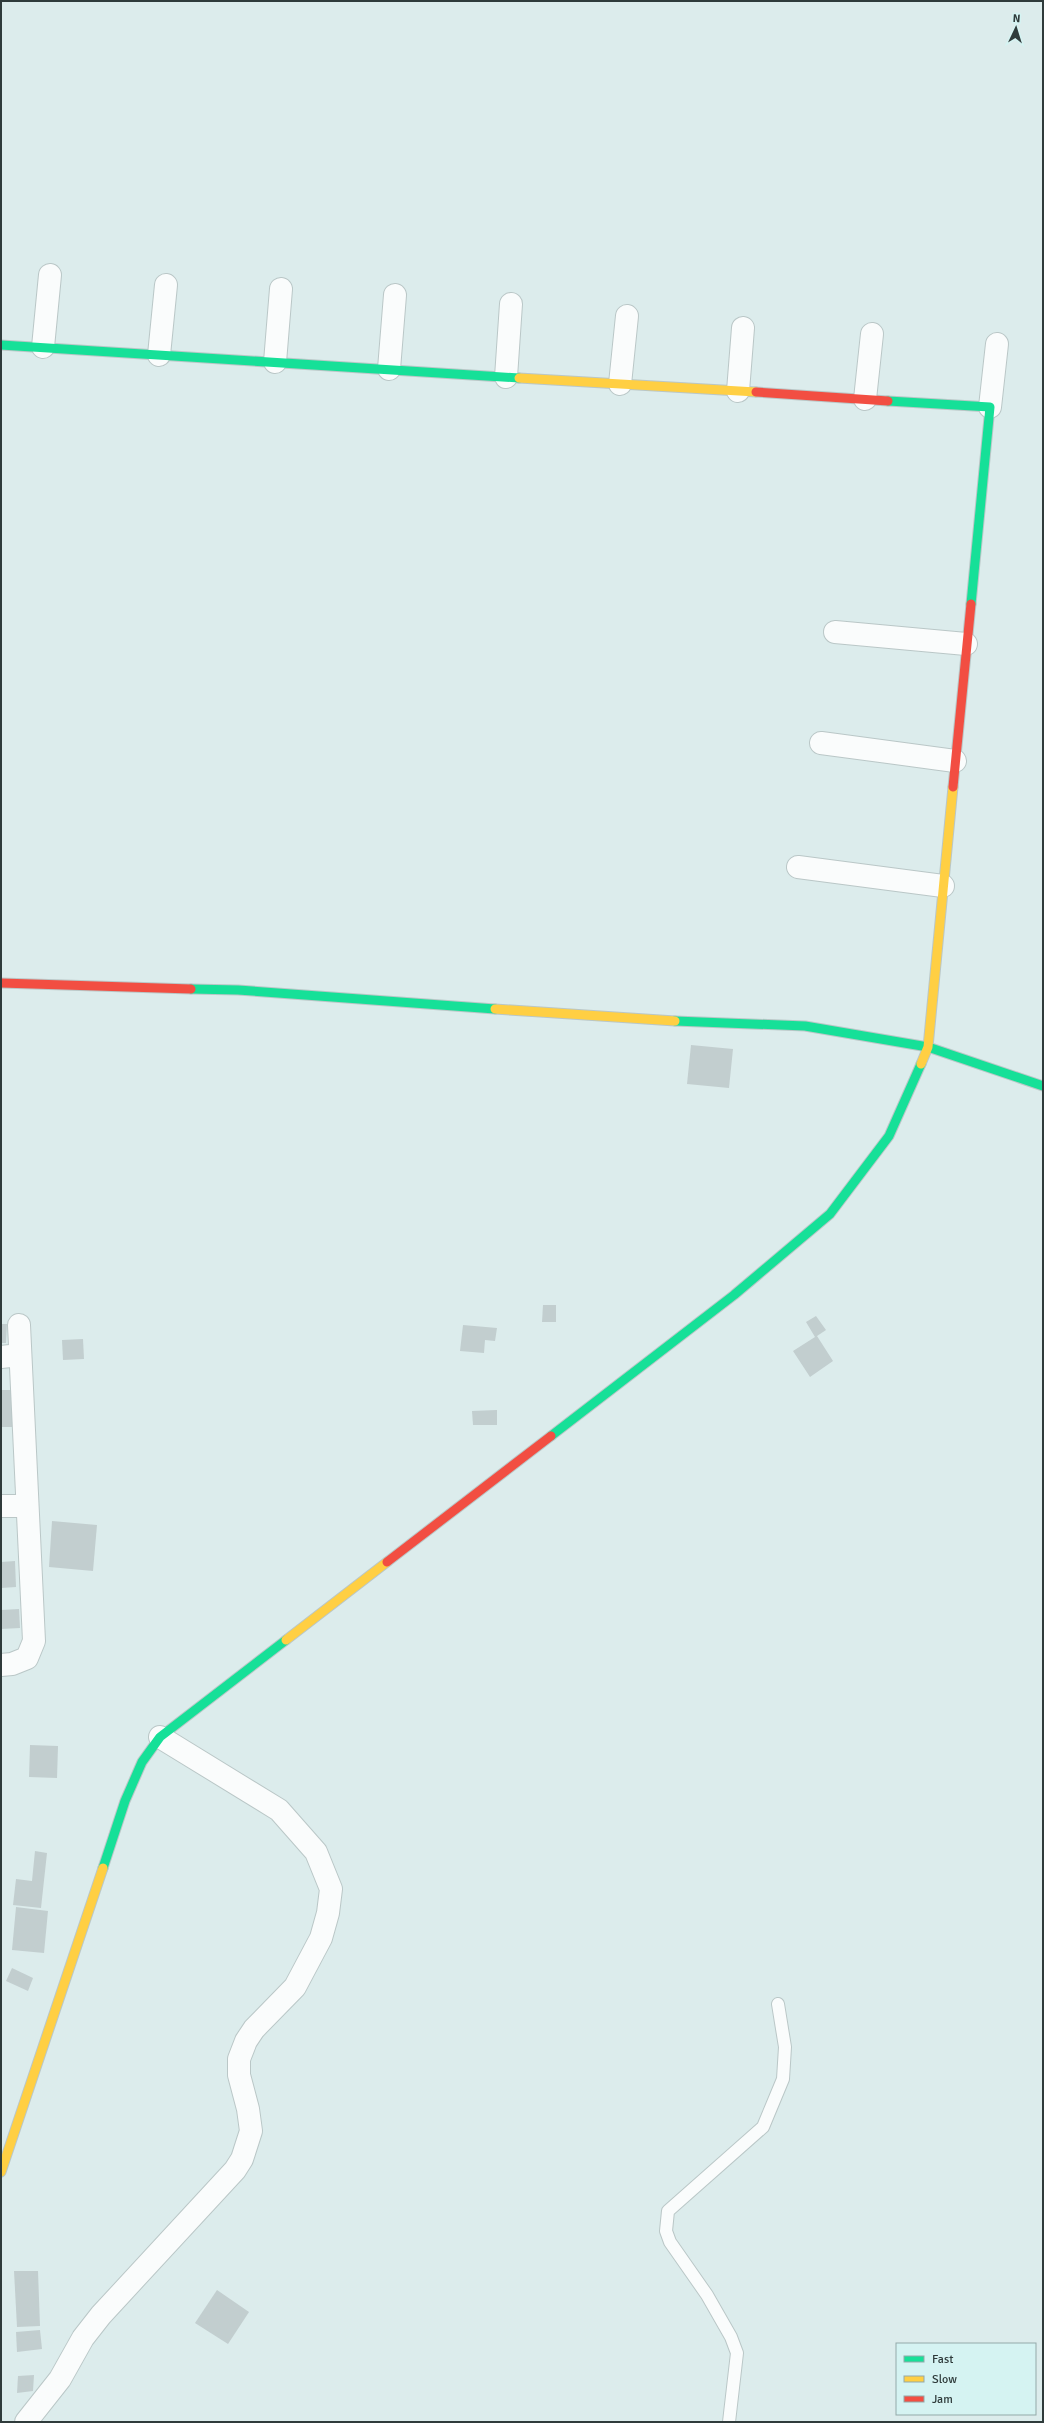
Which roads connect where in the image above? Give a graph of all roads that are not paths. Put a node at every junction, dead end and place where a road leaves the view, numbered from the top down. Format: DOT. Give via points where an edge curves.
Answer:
graph roads {
  1 [pos="50,275"];
  2 [pos="166,285"];
  3 [pos="281,289"];
  4 [pos="395,295"];
  5 [pos="511,304"];
  6 [pos="627,316"];
  7 [pos="743,328"];
  8 [pos="872,334"];
  9 [pos="997,344"];
  10 [pos="1,345"];
  11 [pos="43,348"];
  12 [pos="159,355"];
  13 [pos="276,362"];
  14 [pos="389,369"];
  15 [pos="506,377"];
  16 [pos="620,384"];
  17 [pos="738,391"];
  18 [pos="865,399"];
  19 [pos="990,407"];
  20 [pos="834,632"];
  21 [pos="966,644"];
  22 [pos="821,743"];
  23 [pos="955,761"];
  24 [pos="798,867"];
  25 [pos="943,886"];
  26 [pos="1,983"];
  27 [pos="928,1047"];
  28 [pos="1043,1086"];
  29 [pos="19,1325"];
  30 [pos="11,1356"];
  31 [pos="1,1506"];
  32 [pos="27,1506"];
  33 [pos="1,1665"];
  34 [pos="160,1737"];
  35 [pos="778,2004"];
  36 [pos="1,2172"];
  37 [pos="26,2422"];
  38 [pos="729,2422"];
  1 -- 11 [label="street"];
  2 -- 12 [label="street"];
  3 -- 13 [label="street"];
  4 -- 14 [label="street"];
  5 -- 15 [label="street"];
  6 -- 16 [label="street"];
  7 -- 17 [label="street"];
  8 -- 18 [label="street"];
  9 -- 19 [label="street"];
  10 -- 11 [label="street"];
  11 -- 12 [label="street"];
  12 -- 13 [label="street"];
  13 -- 14 [label="street"];
  14 -- 15 [label="street"];
  15 -- 16 [label="street"];
  16 -- 17 [label="street"];
  17 -- 18 [label="street"];
  18 -- 19 [label="street"];
  19 -- 21 [label="street"];
  20 -- 21 [label="street"];
  21 -- 23 [label="street"];
  22 -- 23 [label="street"];
  23 -- 25 [label="street"];
  24 -- 25 [label="street"];
  25 -- 27 [label="street"];
  26 -- 27 [label="street" via="238,990 636,1020 805,1026"];
  27 -- 28 [label="street"];
  27 -- 34 [label="street" via="889,1136 830,1214 734,1295"];
  29 -- 30 [label="street"];
  30 -- 32 [label="street"];
  31 -- 32 [label="street"];
  32 -- 33 [label="street" via="34,1641 27,1658"];
  34 -- 36 [label="street" via="142,1762 125,1800"];
  34 -- 37 [label="street" via="278,1810 316,1852 331,1889 328,1913 321,1938 295,1988 254,2029 239,2059 239,2075 251,2131 242,2159 235,2170 101,2314 83,2338 60,2379"];
  35 -- 38 [label="lane" via="785,2047 783,2079 764,2127 668,2211 666,2231 670,2242 731,2336 737,2353"];
}
